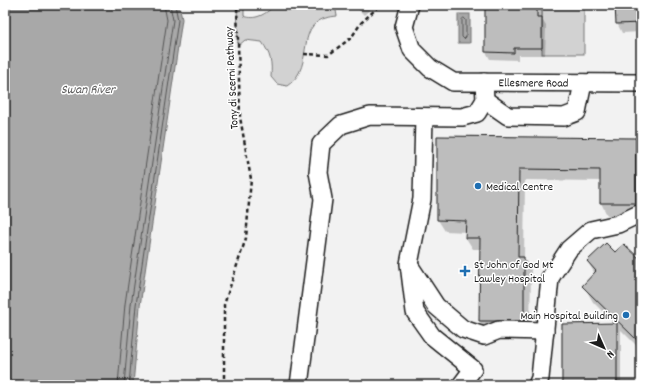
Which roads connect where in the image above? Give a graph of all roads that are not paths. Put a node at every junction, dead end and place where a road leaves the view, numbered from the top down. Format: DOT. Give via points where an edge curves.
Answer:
graph roads {
  1 [pos="410,5"];
  2 [pos="484,82"];
  3 [pos="583,83"];
  4 [pos="641,84"];
  5 [pos="485,100"];
  6 [pos="424,117"];
  7 [pos="641,213"];
  8 [pos="409,264"];
  9 [pos="545,331"];
  10 [pos="299,385"];
  11 [pos="461,385"];
  12 [pos="537,385"];
  1 -- 2 [label="street, Ellesmere Road" via="404,28 412,50 430,68 453,82"];
  2 -- 3 [label="street, Ellesmere Road"];
  2 -- 5 [label="street"];
  3 -- 4 [label="street, Ellesmere Road"];
  3 -- 5 [label="street" via="577,112 564,117 508,116"];
  5 -- 6 [label="street" via="477,113 462,117"];
  6 -- 8 [label="street" via="422,199"];
  6 -- 10 [label="street" via="370,116 340,125 321,144 318,172 323,199"];
  7 -- 9 [label="street" via="618,224 592,230 569,249 550,278"];
  8 -- 9 [label="street" via="436,306 463,329 484,336 499,330"];
  8 -- 11 [label="street" via="415,312 432,336 473,369"];
  9 -- 12 [label="street"];
}
